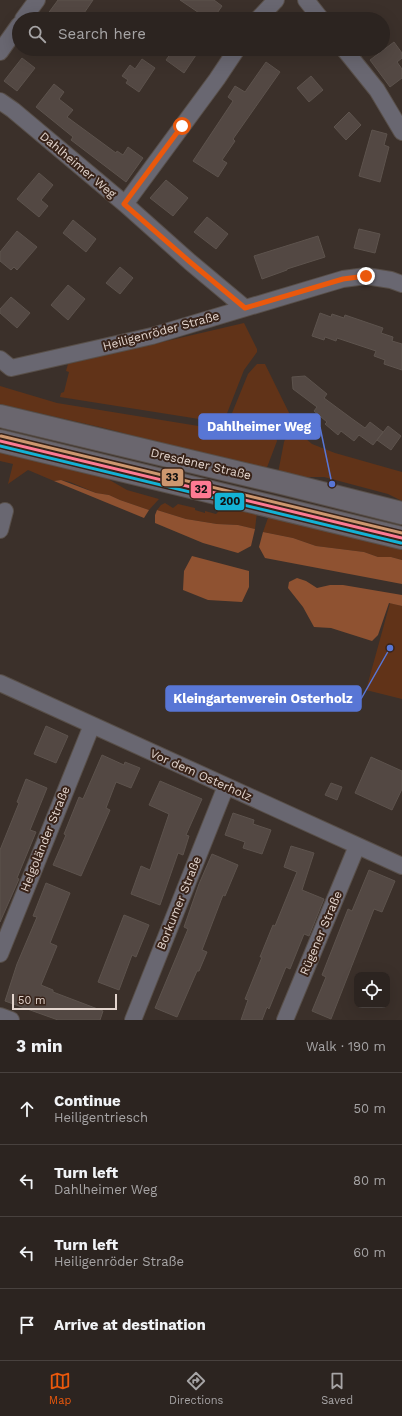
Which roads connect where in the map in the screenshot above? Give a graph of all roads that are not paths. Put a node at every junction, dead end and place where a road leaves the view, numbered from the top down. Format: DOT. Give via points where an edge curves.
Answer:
graph roads {
  1 [pos="37,0"];
  2 [pos="276,0"];
  3 [pos="306,0"];
  4 [pos="28,12"];
  5 [pos="265,12"];
  6 [pos="315,12"];
  7 [pos="12,35"];
  8 [pos="0,52"];
  9 [pos="232,56"];
  10 [pos="350,56"];
  11 [pos="0,101"];
  12 [pos="402,132"];
  13 [pos="124,204"];
  14 [pos="402,284"];
  15 [pos="245,308"];
  16 [pos="6,364"];
  17 [pos="0,416"];
  18 [pos="0,441"];
  19 [pos="5,511"];
  20 [pos="402,513"];
  21 [pos="0,530"];
  22 [pos="402,538"];
  23 [pos="0,683"];
  24 [pos="92,725"];
  25 [pos="226,786"];
  26 [pos="358,846"];
  27 [pos="402,866"];
  28 [pos="0,954"];
  29 [pos="0,1016"];
  30 [pos="11,1020"];
  31 [pos="133,1020"];
  32 [pos="285,1020"];
  1 -- 4 [label="street"];
  2 -- 5 [label="street"];
  3 -- 6 [label="street"];
  7 -- 8 [label="street"];
  9 -- 13 [label="street"];
  10 -- 12 [label="street" via="377,90"];
  11 -- 13 [label="street, Dahlheimer Weg"];
  13 -- 15 [label="street, Dahlheimer Weg"];
  14 -- 15 [label="street, Heiligenröder Straße" via="366,276 343,279"];
  15 -- 16 [label="street, Heiligenröder Straße" via="152,336"];
  17 -- 20 [label="main road, Dresdener Straße"];
  18 -- 22 [label="main road, Dresdener Straße"];
  19 -- 21 [label="street"];
  23 -- 24 [label="street, Vor dem Osterholz"];
  24 -- 25 [label="street, Vor dem Osterholz"];
  24 -- 28 [label="street, Helgoländer Straße"];
  25 -- 26 [label="street, Vor dem Osterholz"];
  25 -- 31 [label="street, Borkumer Straße"];
  26 -- 27 [label="street, Vor dem Osterholz"];
  26 -- 32 [label="street, Rügener Straße"];
  29 -- 30 [label="street"];
}
